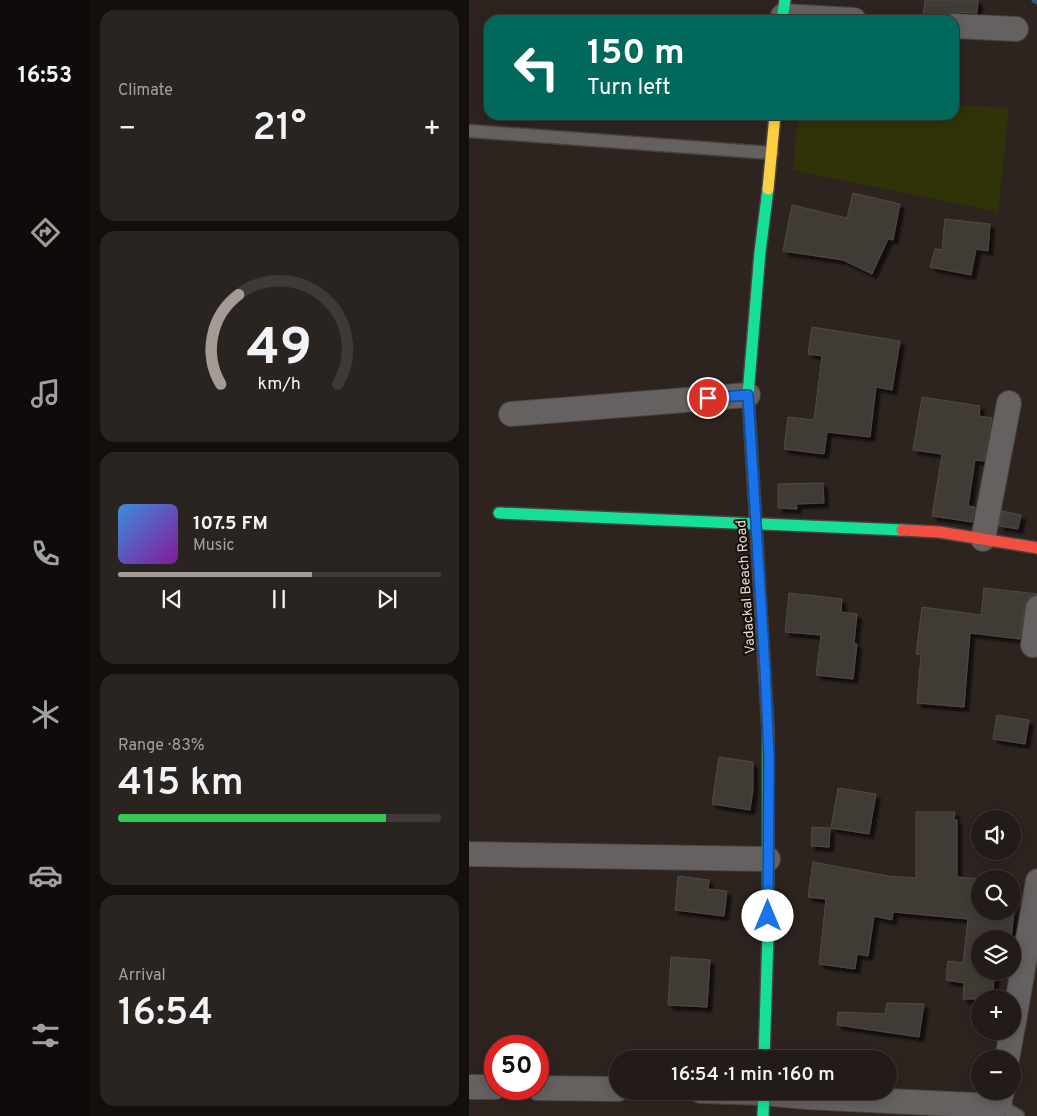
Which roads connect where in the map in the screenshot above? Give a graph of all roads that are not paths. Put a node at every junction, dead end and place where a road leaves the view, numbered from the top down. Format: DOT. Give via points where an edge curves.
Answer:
graph roads {
  1 [pos="783,12"];
  2 [pos="810,15"];
  3 [pos="959,26"];
  4 [pos="1016,29"];
  5 [pos="775,120"];
  6 [pos="469,131"];
  7 [pos="772,153"];
  8 [pos="748,395"];
  9 [pos="1009,403"];
  10 [pos="511,414"];
  11 [pos="499,513"];
  12 [pos="756,523"];
  13 [pos="983,539"];
  14 [pos="1037,548"];
  15 [pos="1037,608"];
  16 [pos="1033,644"];
  17 [pos="469,854"];
  18 [pos="768,859"];
  19 [pos="1037,881"];
  20 [pos="1019,990"];
  21 [pos="764,1050"];
  22 [pos="469,1087"];
  23 [pos="484,1087"];
  24 [pos="549,1088"];
  25 [pos="609,1089"];
  26 [pos="868,1100"];
  27 [pos="1006,1104"];
  1 -- 2 [label="street"];
  3 -- 4 [label="street"];
  5 -- 7 [label="main road, Vadackal Beach Road"];
  6 -- 7 [label="lane"];
  7 -- 8 [label="main road, Vadackal Beach Road"];
  8 -- 10 [label="street"];
  8 -- 12 [label="main road, Vadackal Beach Road"];
  9 -- 13 [label="street"];
  11 -- 12 [label="main road"];
  12 -- 13 [label="main road" via="939,532"];
  12 -- 18 [label="main road, Vadackal Beach Road" via="769,756"];
  13 -- 14 [label="main road"];
  15 -- 16 [label="street"];
  17 -- 18 [label="street"];
  18 -- 21 [label="main road, Vadackal Beach Road"];
  19 -- 20 [label="street"];
  22 -- 23 [label="street"];
  24 -- 25 [label="street"];
  26 -- 27 [label="street"];
}
